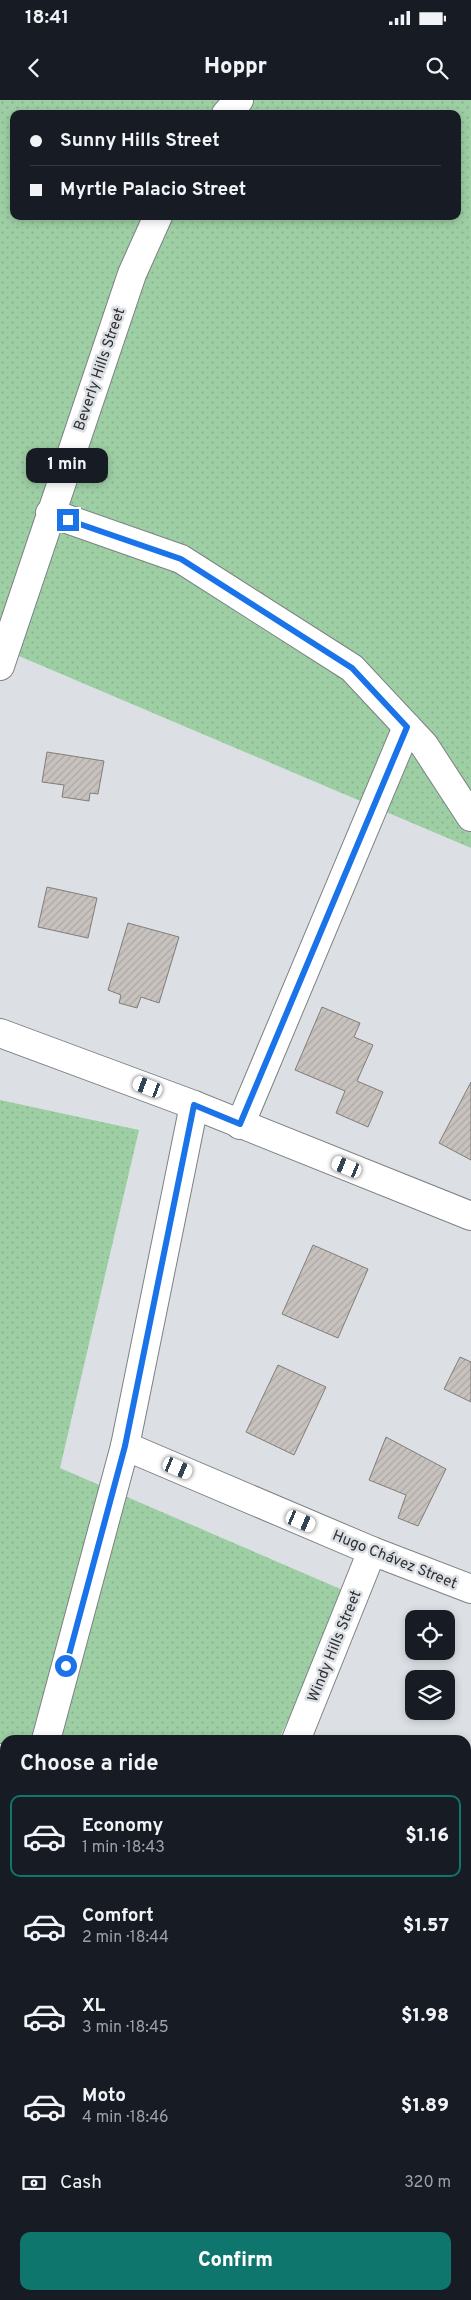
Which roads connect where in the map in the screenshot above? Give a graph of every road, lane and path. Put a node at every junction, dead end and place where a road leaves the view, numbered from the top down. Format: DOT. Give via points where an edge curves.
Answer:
graph roads {
  1 [pos="238,100"];
  2 [pos="229,110"];
  3 [pos="156,220"];
  4 [pos="50,513"];
  5 [pos="0,666"];
  6 [pos="407,727"];
  7 [pos="471,817"];
  8 [pos="0,1033"];
  9 [pos="194,1105"];
  10 [pos="240,1124"];
  11 [pos="471,1216"];
  12 [pos="125,1446"];
  13 [pos="372,1551"];
  14 [pos="471,1589"];
  15 [pos="47,1735"];
  16 [pos="298,1735"];
  1 -- 2 [label="street"];
  3 -- 4 [label="street, Beverly Hills Street" via="132,274"];
  4 -- 5 [label="street, Beverly Hills Street"];
  4 -- 6 [label="street" via="181,559 352,668"];
  6 -- 7 [label="street" via="424,745"];
  6 -- 10 [label="street"];
  8 -- 9 [label="street"];
  9 -- 10 [label="street"];
  9 -- 12 [label="street"];
  10 -- 11 [label="street"];
  12 -- 13 [label="street, Hugo Chávez Street"];
  12 -- 15 [label="street"];
  13 -- 14 [label="street, Hugo Chávez Street"];
  13 -- 16 [label="street, Windy Hills Street"];
}
